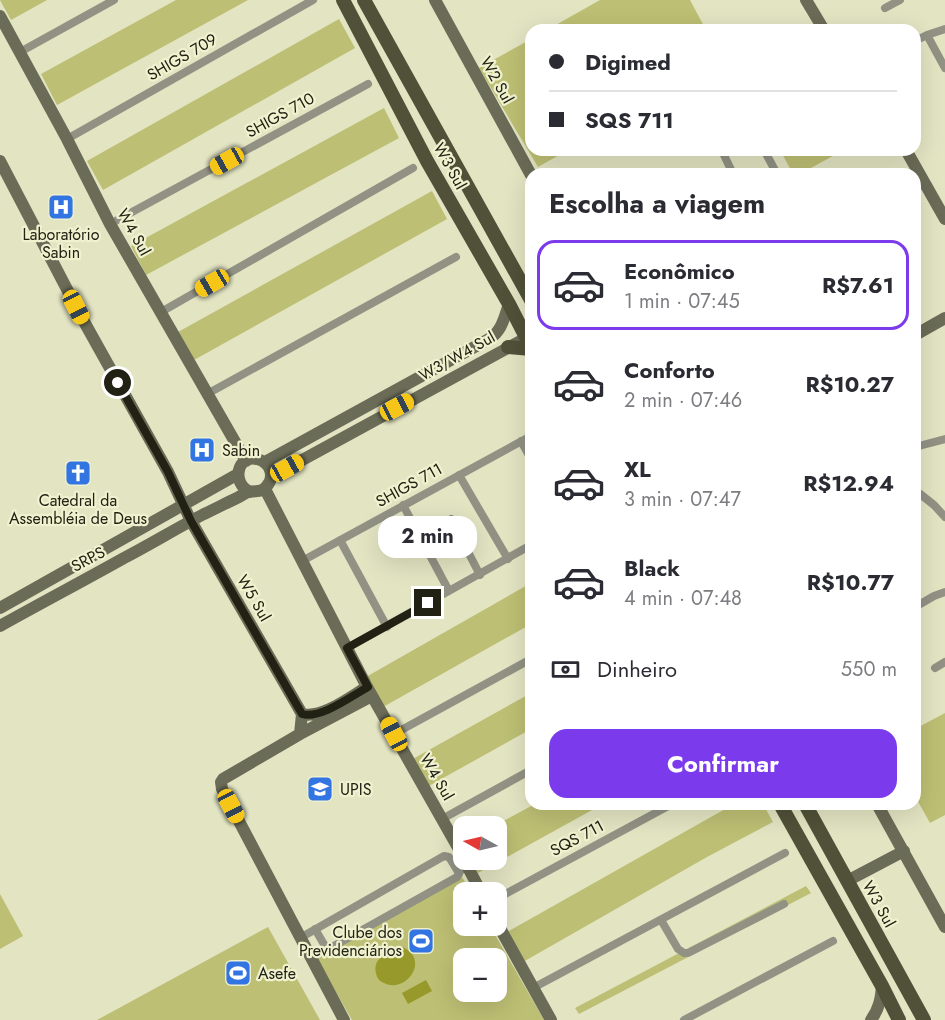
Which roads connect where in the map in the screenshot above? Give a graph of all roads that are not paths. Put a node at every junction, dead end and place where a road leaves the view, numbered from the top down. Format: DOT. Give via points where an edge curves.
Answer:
graph roads {
  1 [pos="114,0"];
  2 [pos="313,0"];
  3 [pos="343,0"];
  4 [pos="364,0"];
  5 [pos="435,0"];
  6 [pos="806,0"];
  7 [pos="815,0"];
  8 [pos="900,0"];
  9 [pos="885,8"];
  10 [pos="0,16"];
  11 [pos="820,24"];
  12 [pos="828,24"];
  13 [pos="945,29"];
  14 [pos="927,35"];
  15 [pos="921,38"];
  16 [pos="20,52"];
  17 [pos="945,68"];
  18 [pos="368,84"];
  19 [pos="67,139"];
  20 [pos="0,161"];
  21 [pos="413,168"];
  22 [pos="527,168"];
  23 [pos="921,177"];
  24 [pos="945,219"];
  25 [pos="110,224"];
  26 [pos="456,257"];
  27 [pos="525,289"];
  28 [pos="509,304"];
  29 [pos="161,312"];
  30 [pos="945,318"];
  31 [pos="921,331"];
  32 [pos="525,332"];
  33 [pos="525,342"];
  34 [pos="508,347"];
  35 [pos="428,373"];
  36 [pos="434,387"];
  37 [pos="207,394"];
  38 [pos="373,404"];
  39 [pos="379,417"];
  40 [pos="321,431"];
  41 [pos="525,439"];
  42 [pos="945,439"];
  43 [pos="521,441"];
  44 [pos="328,445"];
  45 [pos="921,445"];
  46 [pos="525,448"];
  47 [pos="246,461"];
  48 [pos="265,462"];
  49 [pos="238,474"];
  50 [pos="459,475"];
  51 [pos="271,477"];
  52 [pos="265,489"];
  53 [pos="250,492"];
  54 [pos="921,495"];
  55 [pos="183,505"];
  56 [pos="403,506"];
  57 [pos="945,517"];
  58 [pos="451,519"];
  59 [pos="191,521"];
  60 [pos="170,533"];
  61 [pos="201,538"];
  62 [pos="340,540"];
  63 [pos="525,549"];
  64 [pos="508,559"];
  65 [pos="302,561"];
  66 [pos="480,575"];
  67 [pos="449,591"];
  68 [pos="945,592"];
  69 [pos="921,604"];
  70 [pos="0,608"];
  71 [pos="0,626"];
  72 [pos="387,627"];
  73 [pos="347,648"];
  74 [pos="525,662"];
  75 [pos="945,662"];
  76 [pos="935,668"];
  77 [pos="370,692"];
  78 [pos="302,714"];
  79 [pos="300,734"];
  80 [pos="394,734"];
  81 [pos="525,773"];
  82 [pos="661,810"];
  83 [pos="783,810"];
  84 [pos="808,810"];
  85 [pos="881,810"];
  86 [pos="442,819"];
  87 [pos="820,832"];
  88 [pos="453,843"];
  89 [pos="802,843"];
  90 [pos="904,851"];
  91 [pos="785,853"];
  92 [pos="453,859"];
  93 [pos="461,870"];
  94 [pos="847,881"];
  95 [pos="507,893"];
  96 [pos="784,904"];
  97 [pos="661,920"];
  98 [pos="945,927"];
  99 [pos="315,929"];
  100 [pos="504,936"];
  101 [pos="300,938"];
  102 [pos="832,941"];
  103 [pos="882,986"];
  104 [pos="533,988"];
  105 [pos="909,992"];
  106 [pos="344,1020"];
  107 [pos="551,1020"];
  108 [pos="684,1020"];
  109 [pos="871,1020"];
  110 [pos="901,1020"];
  111 [pos="924,1020"];
  1 -- 16 [label="street"];
  2 -- 19 [label="street, SHIGS 709"];
  3 -- 28 [label="main road, W3 Sul" via="427,161"];
  4 -- 27 [label="main road, W3 Sul"];
  5 -- 22 [label="main road, W2 Sul"];
  6 -- 11 [label="main road"];
  7 -- 12 [label="main road"];
  8 -- 9 [label="street"];
  10 -- 16 [label="main road, W4 Sul"];
  13 -- 14 [label="street"];
  14 -- 15 [label="street"];
  14 -- 17 [label="street"];
  16 -- 19 [label="main road, W4 Sul"];
  18 -- 25 [label="street, SHIGS 710"];
  19 -- 25 [label="main road, W4 Sul"];
  20 -- 55 [label="main road, W5 Sul"];
  21 -- 29 [label="street"];
  23 -- 24 [label="main road"];
  25 -- 29 [label="main road, W4 Sul"];
  26 -- 37 [label="street"];
  28 -- 32 [label="main road, W3 Sul"];
  28 -- 35 [label="main road, W3/W4 Sul" via="495,335"];
  29 -- 37 [label="main road, W4 Sul"];
  30 -- 31 [label="main road"];
  33 -- 34 [label="main road"];
  34 -- 36 [label="main road, W3/W4 Sul"];
  35 -- 36 [label="main road"];
  35 -- 38 [label="main road, W3/W4 Sul"];
  36 -- 39 [label="main road, W3/W4 Sul"];
  37 -- 47 [label="main road, W4 Sul"];
  38 -- 39 [label="main road"];
  38 -- 40 [label="main road, W3/W4 Sul"];
  39 -- 44 [label="main road, W3/W4 Sul"];
  40 -- 44 [label="main road"];
  40 -- 48 [label="main road, W3/W4 Sul"];
  41 -- 43 [label="street, SHIGS 711"];
  42 -- 45 [label="street"];
  43 -- 46 [label="street"];
  43 -- 50 [label="street, SHIGS 711"];
  44 -- 51 [label="main road, W3/W4 Sul"];
  47 -- 48 [label="main road"];
  47 -- 49 [label="main road"];
  48 -- 51 [label="main road"];
  49 -- 53 [label="main road" via="241,485"];
  49 -- 55 [label="main road, SRPS"];
  50 -- 56 [label="street, SHIGS 711"];
  50 -- 64 [label="street"];
  51 -- 52 [label="main road"];
  52 -- 53 [label="main road"];
  52 -- 65 [label="main road, W4 Sul"];
  53 -- 59 [label="main road, SRPS"];
  54 -- 57 [label="street"];
  55 -- 59 [label="main road, W5 Sul"];
  55 -- 70 [label="main road, SRPS"];
  56 -- 62 [label="street, SHIGS 711"];
  56 -- 67 [label="street"];
  58 -- 66 [label="street"];
  59 -- 60 [label="main road, SRPS"];
  59 -- 61 [label="main road, W5 Sul"];
  60 -- 61 [label="main road" via="186,532"];
  60 -- 71 [label="main road, SRPS"];
  61 -- 78 [label="main road, W5 Sul"];
  62 -- 65 [label="street, SHIGS 711"];
  62 -- 72 [label="street"];
  63 -- 64 [label="street"];
  64 -- 66 [label="street"];
  65 -- 73 [label="main road, W4 Sul"];
  66 -- 67 [label="street"];
  67 -- 72 [label="street"];
  68 -- 69 [label="street"];
  72 -- 73 [label="street"];
  73 -- 77 [label="main road, W4 Sul"];
  74 -- 80 [label="street"];
  75 -- 76 [label="street"];
  77 -- 78 [label="main road" via="322,713"];
  77 -- 79 [label="main road"];
  77 -- 80 [label="main road, W4 Sul"];
  78 -- 79 [label="main road"];
  79 -- 101 [label="main road" via="222,779 221,785"];
  80 -- 86 [label="main road, W4 Sul"];
  81 -- 86 [label="street"];
  82 -- 95 [label="street, SQS 711"];
  83 -- 89 [label="main road"];
  84 -- 87 [label="main road, W3 Sul"];
  85 -- 90 [label="main road"];
  86 -- 88 [label="main road, W4 Sul"];
  87 -- 89 [label="main road"];
  87 -- 94 [label="main road, W3 Sul"];
  89 -- 103 [label="main road"];
  90 -- 94 [label="main road"];
  90 -- 98 [label="main road"];
  91 -- 97 [label="street"];
  92 -- 99 [label="street" via="444,856"];
  93 -- 99 [label="street" via="458,877 332,946 325,946"];
  94 -- 105 [label="main road, W3 Sul"];
  96 -- 97 [label="street" via="688,953 678,949"];
  97 -- 104 [label="street"];
  99 -- 101 [label="street"];
  100 -- 104 [label="main road"];
  101 -- 106 [label="main road"];
  102 -- 108 [label="street"];
  103 -- 109 [label="main road" via="877,1012"];
  103 -- 110 [label="main road"];
  104 -- 107 [label="main road"];
  105 -- 110 [label="main road" via="907,1011"];
  105 -- 111 [label="main road, W3 Sul"];
}
